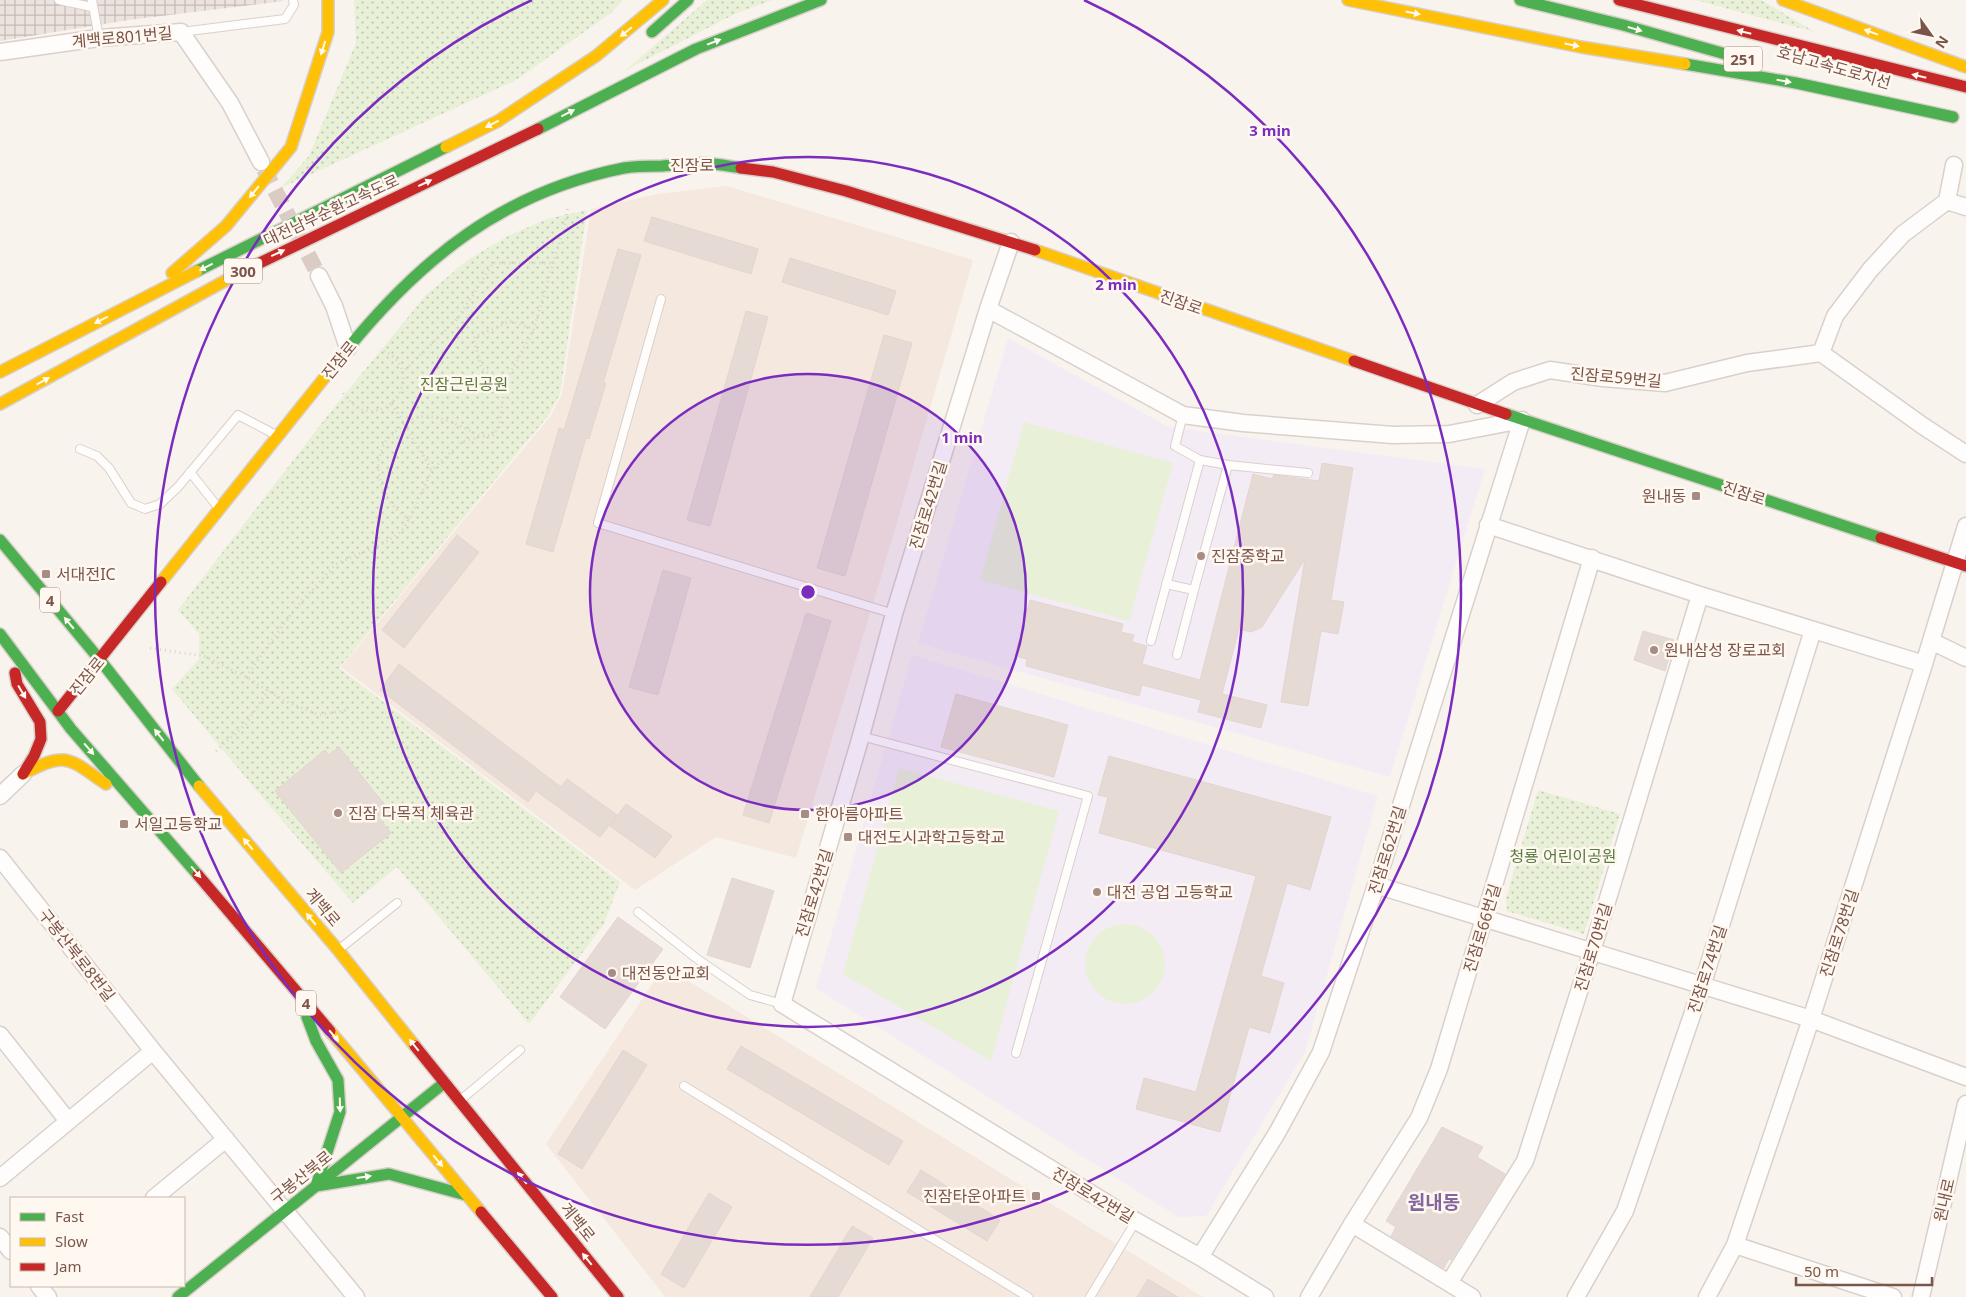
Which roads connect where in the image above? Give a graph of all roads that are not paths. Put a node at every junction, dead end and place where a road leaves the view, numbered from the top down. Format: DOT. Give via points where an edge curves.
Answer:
graph roads {
  1 [pos="59,0"];
  2 [pos="294,0"];
  3 [pos="328,0"];
  4 [pos="663,0"];
  5 [pos="688,0"];
  6 [pos="821,0"];
  7 [pos="1348,0"];
  8 [pos="1520,0"];
  9 [pos="1619,0"];
  10 [pos="1783,0"];
  11 [pos="92,3"];
  12 [pos="181,32"];
  13 [pos="99,38"];
  14 [pos="644,39"];
  15 [pos="0,52"];
  16 [pos="1746,59"];
  17 [pos="1774,67"];
  18 [pos="1966,67"];
  19 [pos="1966,87"];
  20 [pos="550,110"];
  21 [pos="1953,117"];
  22 [pos="1966,120"];
  23 [pos="493,151"];
  24 [pos="261,162"];
  25 [pos="1954,165"];
  26 [pos="1947,201"];
  27 [pos="1966,207"];
  28 [pos="1011,242"];
  29 [pos="319,276"];
  30 [pos="145,297"];
  31 [pos="661,299"];
  32 [pos="988,309"];
  33 [pos="348,348"];
  34 [pos="1821,353"];
  35 [pos="0,372"];
  36 [pos="0,404"];
  37 [pos="1477,405"];
  38 [pos="1183,415"];
  39 [pos="1522,420"];
  40 [pos="277,436"];
  41 [pos="80,449"];
  42 [pos="1966,454"];
  43 [pos="1200,460"];
  44 [pos="1228,465"];
  45 [pos="190,472"];
  46 [pos="1308,473"];
  47 [pos="219,507"];
  48 [pos="1488,525"];
  49 [pos="1966,526"];
  50 [pos="0,540"];
  51 [pos="1592,558"];
  52 [pos="1960,564"];
  53 [pos="1166,584"];
  54 [pos="1194,590"];
  55 [pos="1700,595"];
  56 [pos="894,614"];
  57 [pos="1813,630"];
  58 [pos="0,634"];
  59 [pos="1151,641"];
  60 [pos="1931,641"];
  61 [pos="9,645"];
  62 [pos="1177,655"];
  63 [pos="1966,658"];
  64 [pos="100,660"];
  65 [pos="1924,664"];
  66 [pos="58,712"];
  67 [pos="861,736"];
  68 [pos="23,774"];
  69 [pos="0,796"];
  70 [pos="136,803"];
  71 [pos="0,858"];
  72 [pos="1376,885"];
  73 [pos="397,903"];
  74 [pos="638,912"];
  75 [pos="1486,917"];
  76 [pos="338,950"];
  77 [pos="1592,951"];
  78 [pos="1702,986"];
  79 [pos="299,995"];
  80 [pos="782,1004"];
  81 [pos="1811,1019"];
  82 [pos="0,1036"];
  83 [pos="520,1050"];
  84 [pos="153,1051"];
  85 [pos="1016,1053"];
  86 [pos="1966,1077"];
  87 [pos="444,1083"];
  88 [pos="684,1086"];
  89 [pos="459,1101"];
  90 [pos="1966,1104"];
  91 [pos="401,1118"];
  92 [pos="68,1121"];
  93 [pos="226,1139"];
  94 [pos="0,1178"];
  95 [pos="316,1186"];
  96 [pos="466,1195"];
  97 [pos="155,1197"];
  98 [pos="285,1211"];
  99 [pos="1136,1221"];
  100 [pos="1352,1224"];
  101 [pos="0,1238"];
  102 [pos="1735,1246"];
  103 [pos="10,1250"];
  104 [pos="1200,1257"];
  105 [pos="1449,1283"];
  106 [pos="542,1285"];
  107 [pos="353,1296"];
  108 [pos="178,1297"];
  109 [pos="545,1297"];
  110 [pos="552,1297"];
  111 [pos="618,1297"];
  112 [pos="1028,1297"];
  113 [pos="1090,1297"];
  114 [pos="1265,1297"];
  115 [pos="1310,1297"];
  116 [pos="1472,1297"];
  117 [pos="1576,1297"];
  118 [pos="1707,1297"];
  119 [pos="1893,1297"];
  120 [pos="1922,1297"];
  1 -- 11 [label="lane"];
  2 -- 12 [label="lane" via="285,19"];
  3 -- 30 [label="main road, one-way" via="328,32 291,148 226,226"];
  4 -- 30 [label="main road, one-way" via="596,56 498,121"];
  5 -- 14 [label="main road"];
  23 -- 6 [label="main road, one-way" via="696,49"];
  7 -- 21 [label="main road, one-way" via="1581,47 1796,83"];
  8 -- 16 [label="main road, 251, one-way"];
  19 -- 9 [label="main road, 호남고속도로지선 / 251, one-way"];
  18 -- 10 [label="main road, one-way"];
  11 -- 13 [label="lane"];
  12 -- 13 [label="street, 계백로801번길"];
  12 -- 24 [label="street, 계백로801번길" via="230,103"];
  13 -- 15 [label="street, 계백로801번길"];
  17 -- 21 [label="main road, 호남고속도로지선 / 251"];
  20 -- 23 [label="main road"];
  21 -- 22 [label="main road, 호남고속도로지선 / 251"];
  36 -- 23 [label="main road, 대전남부순환고속도로 / 300, one-way" via="265,259"];
  25 -- 26 [label="street"];
  26 -- 27 [label="street"];
  26 -- 34 [label="street" via="1903,234 1870,270 1834,316"];
  28 -- 32 [label="street, 진잠로42번길"];
  28 -- 33 [label="main road, 진잠로" via="773,172 700,163 626,168 568,182 495,215 457,240 408,280"];
  28 -- 37 [label="main road, 진잠로"];
  29 -- 33 [label="street" via="334,306"];
  30 -- 35 [label="main road, one-way"];
  31 -- 56 [label="lane" via="598,523"];
  32 -- 38 [label="street, 진잠로"];
  32 -- 56 [label="street, 진잠로42번길"];
  33 -- 40 [label="main road, 진잠로"];
  34 -- 37 [label="street, 진잠로59번길" via="1747,363 1665,383 1550,370 1513,382"];
  34 -- 42 [label="street"];
  37 -- 39 [label="main road, 진잠로"];
  38 -- 39 [label="street, 진잠로" via="1393,435 1450,434"];
  38 -- 43 [label="lane" via="1175,446"];
  39 -- 48 [label="street, 진잠로62번길"];
  39 -- 52 [label="main road, 진잠로"];
  40 -- 45 [label="lane" via="238,415"];
  40 -- 47 [label="main road, 진잠로"];
  41 -- 45 [label="lane" via="97,456 132,503 144,509 160,504"];
  43 -- 44 [label="lane"];
  43 -- 53 [label="lane"];
  44 -- 46 [label="lane"];
  44 -- 54 [label="lane"];
  45 -- 47 [label="lane"];
  47 -- 64 [label="main road, 진잠로"];
  48 -- 51 [label="street"];
  48 -- 72 [label="street, 진잠로62번길"];
  49 -- 52 [label="street, 진잠로78번길"];
  64 -- 50 [label="main road, 계백로 / 4, one-way"];
  51 -- 55 [label="street"];
  51 -- 75 [label="street, 진잠로66번길"];
  52 -- 60 [label="street, 진잠로78번길"];
  53 -- 54 [label="lane"];
  53 -- 59 [label="lane"];
  54 -- 62 [label="lane"];
  55 -- 57 [label="street"];
  55 -- 77 [label="street, 진잠로70번길"];
  56 -- 67 [label="street, 진잠로42번길"];
  57 -- 65 [label="street"];
  57 -- 78 [label="street, 진잠로74번길"];
  58 -- 61 [label="main road, 4"];
  60 -- 63 [label="street"];
  60 -- 65 [label="street, 진잠로78번길"];
  61 -- 66 [label="main road, 4"];
  61 -- 68 [label="main road, one-way" via="18,684 40,722 41,739"];
  64 -- 66 [label="main road, 진잠로"];
  76 -- 64 [label="main road, 계백로 / 4, one-way" via="189,774"];
  65 -- 81 [label="street, 진잠로78번길"];
  66 -- 70 [label="main road, 4, one-way"];
  67 -- 80 [label="street, 진잠로42번길"];
  67 -- 85 [label="lane" via="1088,796"];
  68 -- 69 [label="street"];
  68 -- 70 [label="main road" via="56,759 71,760"];
  70 -- 79 [label="main road, 4, one-way"];
  71 -- 84 [label="street, 구봉산북로8번길"];
  72 -- 75 [label="street"];
  72 -- 104 [label="street, 진잠로62번길" via="1322,1052"];
  73 -- 76 [label="lane"];
  74 -- 80 [label="lane" via="750,995"];
  75 -- 77 [label="street"];
  75 -- 100 [label="street, 진잠로66번길" via="1439,1069 1420,1118"];
  87 -- 76 [label="main road, 계백로 / 4, one-way"];
  77 -- 78 [label="street"];
  77 -- 105 [label="street, 진잠로70번길" via="1525,1161"];
  78 -- 81 [label="street"];
  78 -- 117 [label="street, 진잠로74번길" via="1625,1211"];
  79 -- 91 [label="main road, 4, one-way"];
  79 -- 95 [label="main road, one-way" via="316,1041 338,1080 340,1112"];
  80 -- 99 [label="street, 진잠로42번길"];
  81 -- 86 [label="street"];
  81 -- 102 [label="street, 진잠로78번길"];
  82 -- 92 [label="street"];
  83 -- 89 [label="lane"];
  84 -- 92 [label="street"];
  84 -- 93 [label="street, 구봉산북로8번길"];
  87 -- 89 [label="main road, 계백로 / 4"];
  87 -- 91 [label="main road, 구봉산북로"];
  88 -- 112 [label="lane"];
  111 -- 89 [label="main road, 계백로 / 4, one-way"];
  90 -- 120 [label="street, 원내로"];
  91 -- 95 [label="main road, 구봉산북로"];
  91 -- 96 [label="main road, 4, one-way"];
  92 -- 94 [label="street"];
  93 -- 97 [label="street"];
  93 -- 98 [label="street, 구봉산북로8번길"];
  95 -- 96 [label="main road, one-way" via="389,1174"];
  95 -- 98 [label="main road, 구봉산북로"];
  96 -- 106 [label="main road, 4"];
  98 -- 107 [label="street, 구봉산북로8번길"];
  98 -- 108 [label="main road, 구봉산북로"];
  99 -- 104 [label="street, 진잠로42번길"];
  99 -- 113 [label="lane"];
  100 -- 105 [label="street"];
  100 -- 115 [label="street, 진잠로66번길"];
  101 -- 103 [label="street"];
  102 -- 118 [label="street, 진잠로78번길"];
  102 -- 119 [label="street"];
  104 -- 114 [label="street, 진잠로42번길"];
  105 -- 116 [label="street"];
  106 -- 109 [label="main road"];
  106 -- 110 [label="main road, 4"];
}
